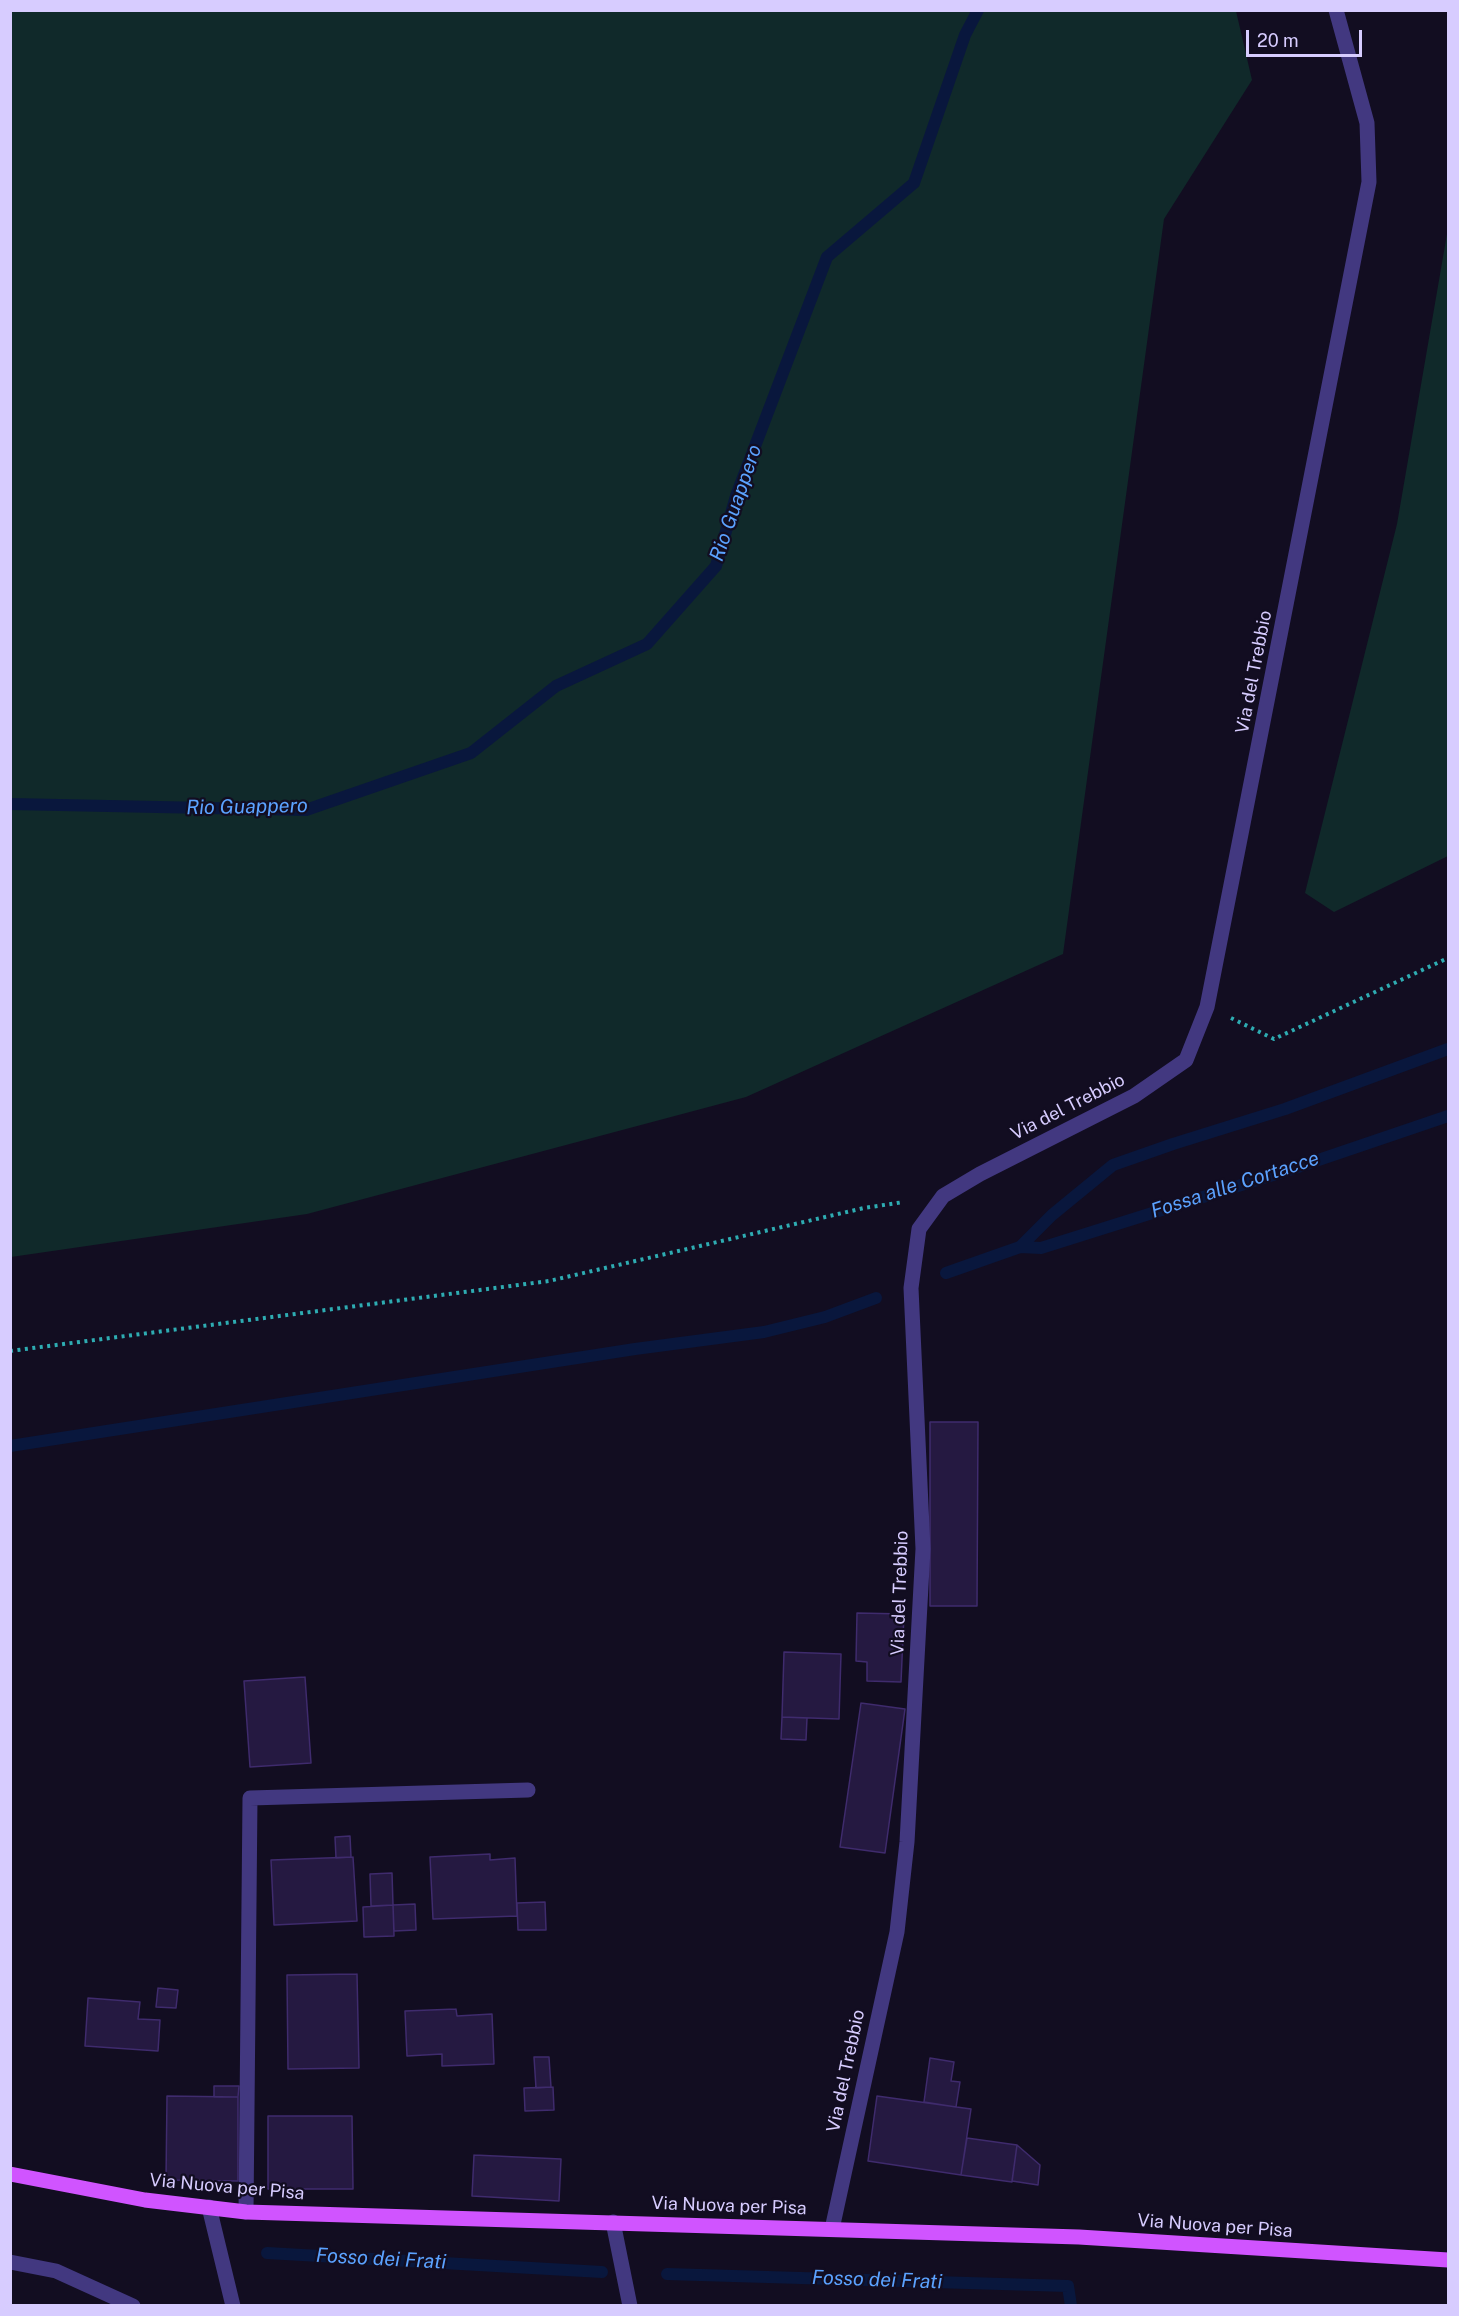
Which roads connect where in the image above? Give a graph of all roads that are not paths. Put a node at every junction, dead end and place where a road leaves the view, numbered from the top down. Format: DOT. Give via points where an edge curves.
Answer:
graph roads {
  1 [pos="1336,10"];
  2 [pos="528,1790"];
  3 [pos="10,2174"];
  4 [pos="209,2207"];
  5 [pos="246,2212"];
  6 [pos="613,2222"];
  7 [pos="832,2229"];
  8 [pos="1449,2260"];
  9 [pos="10,2262"];
  10 [pos="133,2306"];
  11 [pos="233,2306"];
  12 [pos="630,2306"];
  1 -- 7 [label="street, Via del Trebbio" via="1367,123 1369,183 1207,1007 1186,1060 1134,1096 980,1174 943,1197 919,1229 910,1288 923,1549 907,1842 897,1932"];
  2 -- 5 [label="street" via="250,1798"];
  3 -- 4 [label="main road, Via Nuova per Pisa" via="134,2198"];
  4 -- 5 [label="main road, Via Nuova per Pisa"];
  4 -- 11 [label="street"];
  5 -- 6 [label="main road, Via Nuova per Pisa"];
  6 -- 7 [label="main road, Via Nuova per Pisa"];
  6 -- 12 [label="street"];
  7 -- 8 [label="main road, Via Nuova per Pisa" via="1079,2236"];
  9 -- 10 [label="street" via="56,2271"];
}
